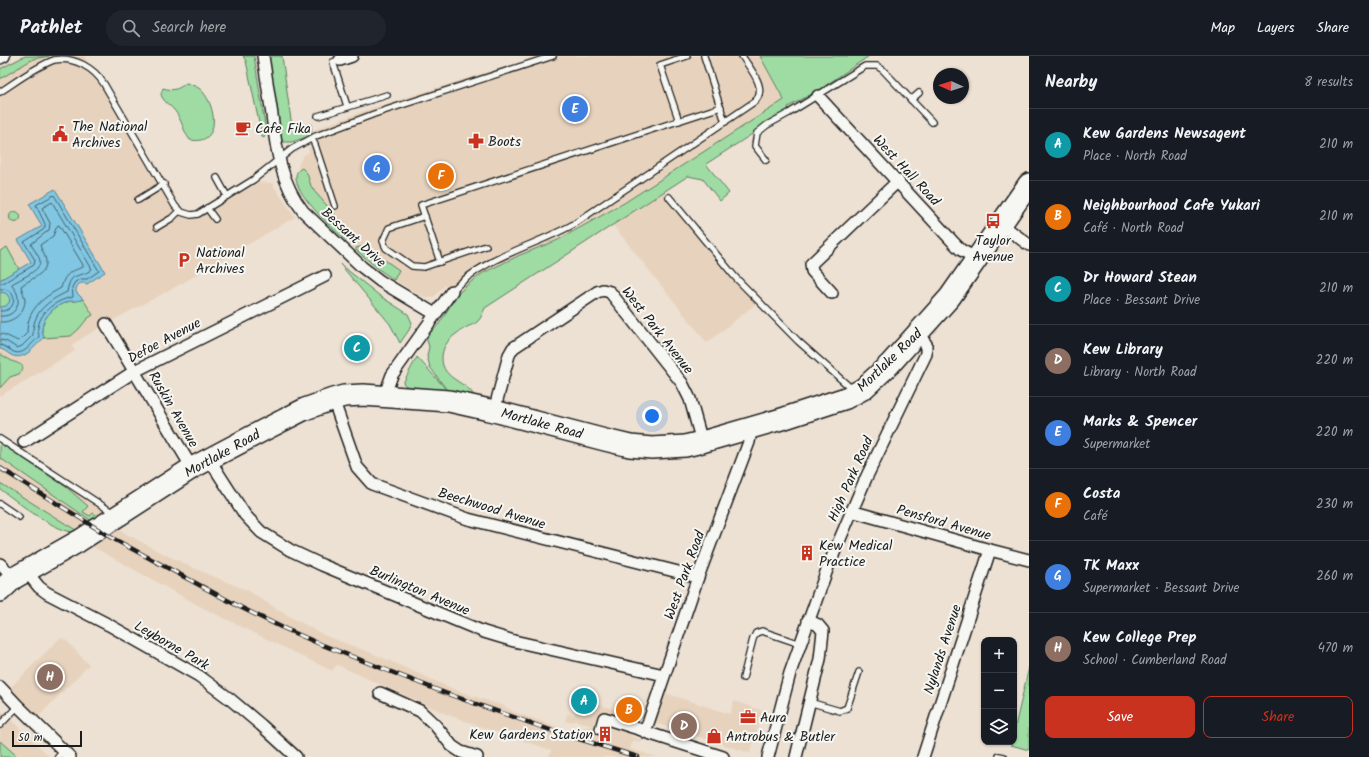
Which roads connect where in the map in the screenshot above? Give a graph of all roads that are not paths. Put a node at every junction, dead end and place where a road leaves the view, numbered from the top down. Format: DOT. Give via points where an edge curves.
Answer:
graph roads {
  1 [pos="264,56"];
  2 [pos="352,56"];
  3 [pos="553,56"];
  4 [pos="687,56"];
  5 [pos="704,56"];
  6 [pos="742,56"];
  7 [pos="340,60"];
  8 [pos="0,92"];
  9 [pos="918,93"];
  10 [pos="387,95"];
  11 [pos="818,96"];
  12 [pos="911,100"];
  13 [pos="347,106"];
  14 [pos="721,107"];
  15 [pos="318,116"];
  16 [pos="679,121"];
  17 [pos="725,122"];
  18 [pos="932,122"];
  19 [pos="312,139"];
  20 [pos="279,160"];
  21 [pos="766,160"];
  22 [pos="217,178"];
  23 [pos="898,182"];
  24 [pos="164,184"];
  25 [pos="1029,184"];
  26 [pos="227,196"];
  27 [pos="669,197"];
  28 [pos="138,200"];
  29 [pos="335,206"];
  30 [pos="207,208"];
  31 [pos="180,210"];
  32 [pos="425,216"];
  33 [pos="215,219"];
  34 [pos="1001,224"];
  35 [pos="157,227"];
  36 [pos="1029,245"];
  37 [pos="486,246"];
  38 [pos="978,259"];
  39 [pos="440,262"];
  40 [pos="325,276"];
  41 [pos="452,291"];
  42 [pos="832,293"];
  43 [pos="435,314"];
  44 [pos="106,324"];
  45 [pos="917,333"];
  46 [pos="135,371"];
  47 [pos="856,394"];
  48 [pos="384,397"];
  49 [pos="333,399"];
  50 [pos="494,411"];
  51 [pos="748,429"];
  52 [pos="0,439"];
  53 [pos="24,442"];
  54 [pos="702,442"];
  55 [pos="200,464"];
  56 [pos="0,504"];
  57 [pos="851,511"];
  58 [pos="113,513"];
  59 [pos="19,516"];
  60 [pos="990,550"];
  61 [pos="1029,560"];
  62 [pos="10,576"];
  63 [pos="698,577"];
  64 [pos="808,620"];
  65 [pos="800,644"];
  66 [pos="859,672"];
  67 [pos="664,675"];
  68 [pos="743,678"];
  69 [pos="0,687"];
  70 [pos="380,693"];
  71 [pos="810,702"];
  72 [pos="18,706"];
  73 [pos="0,725"];
  74 [pos="600,729"];
  75 [pos="645,731"];
  76 [pos="64,755"];
  77 [pos="296,757"];
  78 [pos="476,757"];
  79 [pos="723,757"];
  80 [pos="768,757"];
  81 [pos="796,757"];
  82 [pos="923,757"];
  1 -- 20 [label="street, Bessant Drive"];
  2 -- 7 [label="street"];
  3 -- 19 [label="lane" via="374,114"];
  4 -- 16 [label="lane" via="660,65"];
  5 -- 14 [label="lane"];
  6 -- 17 [label="lane" via="760,86 760,92 757,100"];
  7 -- 13 [label="lane" via="333,62"];
  8 -- 24 [label="lane" via="55,60 81,62 101,80"];
  9 -- 12 [label="lane"];
  10 -- 13 [label="lane"];
  11 -- 12 [label="lane" via="865,66 877,66"];
  11 -- 21 [label="lane" via="757,133 755,146"];
  11 -- 23 [label="street, West Hall Road"];
  12 -- 18 [label="lane"];
  13 -- 15 [label="lane"];
  14 -- 16 [label="lane"];
  14 -- 17 [label="lane"];
  16 -- 32 [label="lane" via="421,205"];
  17 -- 41 [label="lane" via="574,224 554,236 491,261 468,276"];
  19 -- 20 [label="lane" via="292,149"];
  19 -- 29 [label="lane"];
  20 -- 26 [label="lane"];
  20 -- 43 [label="street, Bessant Drive" via="290,191 303,211 362,267 380,281"];
  22 -- 26 [label="lane"];
  23 -- 38 [label="street, West Hall Road" via="961,250"];
  23 -- 42 [label="street" via="811,264 812,270"];
  24 -- 28 [label="lane"];
  24 -- 31 [label="lane" via="175,206"];
  25 -- 34 [label="highway, Mortlake Road"];
  26 -- 30 [label="lane"];
  27 -- 47 [label="lane" via="735,277 798,341"];
  30 -- 31 [label="lane" via="191,215"];
  30 -- 33 [label="lane"];
  31 -- 35 [label="lane"];
  32 -- 39 [label="lane"];
  32 -- 39 [label="lane" via="389,228 383,241 386,248 412,266 424,267"];
  34 -- 36 [label="street"];
  34 -- 38 [label="highway, Mortlake Road"];
  37 -- 39 [label="lane"];
  38 -- 45 [label="highway, Mortlake Road" via="950,297"];
  40 -- 46 [label="street, Defoe Avenue"];
  41 -- 43 [label="street"];
  43 -- 48 [label="street" via="392,375"];
  44 -- 46 [label="street, Ruskin Avenue"];
  45 -- 47 [label="highway, Mortlake Road" via="884,369"];
  45 -- 57 [label="street, High Park Road" via="926,344 926,354"];
  46 -- 53 [label="street, Defoe Avenue"];
  46 -- 55 [label="street, Ruskin Avenue"];
  47 -- 51 [label="highway, Mortlake Road"];
  48 -- 49 [label="highway, Mortlake Road" via="363,395"];
  48 -- 50 [label="highway, Mortlake Road" via="449,401"];
  49 -- 55 [label="highway, Mortlake Road" via="298,413"];
  49 -- 63 [label="street, Beechwood Avenue" via="357,467 372,484 468,520"];
  50 -- 54 [label="highway, Mortlake Road" via="630,446 667,448"];
  50 -- 54 [label="street, West Park Avenue" via="513,348 603,290 610,292 682,383 690,399"];
  51 -- 54 [label="highway, Mortlake Road"];
  51 -- 63 [label="street, West Park Road" via="749,442"];
  52 -- 58 [label="lane"];
  55 -- 58 [label="highway, Mortlake Road"];
  55 -- 67 [label="street, Burlington Avenue" via="249,520 270,538 322,565 484,632"];
  56 -- 59 [label="lane"];
  57 -- 60 [label="street, Pensford Avenue"];
  57 -- 64 [label="street, High Park Road"];
  58 -- 62 [label="highway, Mortlake Road" via="79,541"];
  60 -- 61 [label="street, Pensford Avenue"];
  60 -- 82 [label="street, Nylands Avenue"];
  62 -- 77 [label="street, Leyborne Park" via="39,587 199,676 230,699"];
  63 -- 67 [label="street, West Park Road"];
  64 -- 65 [label="street, High Park Road"];
  64 -- 71 [label="street" via="818,624 823,631 820,659"];
  65 -- 68 [label="lane" via="762,631 756,632"];
  65 -- 80 [label="street, High Park Road"];
  66 -- 71 [label="lane" via="846,708 840,711"];
  67 -- 75 [label="street, West Park Road"];
  69 -- 72 [label="street"];
  70 -- 78 [label="street" via="420,711 452,746 460,752"];
  71 -- 81 [label="street"];
  72 -- 73 [label="lane"];
  72 -- 76 [label="street"];
  74 -- 75 [label="street" via="604,718"];
  75 -- 79 [label="street"];
}
